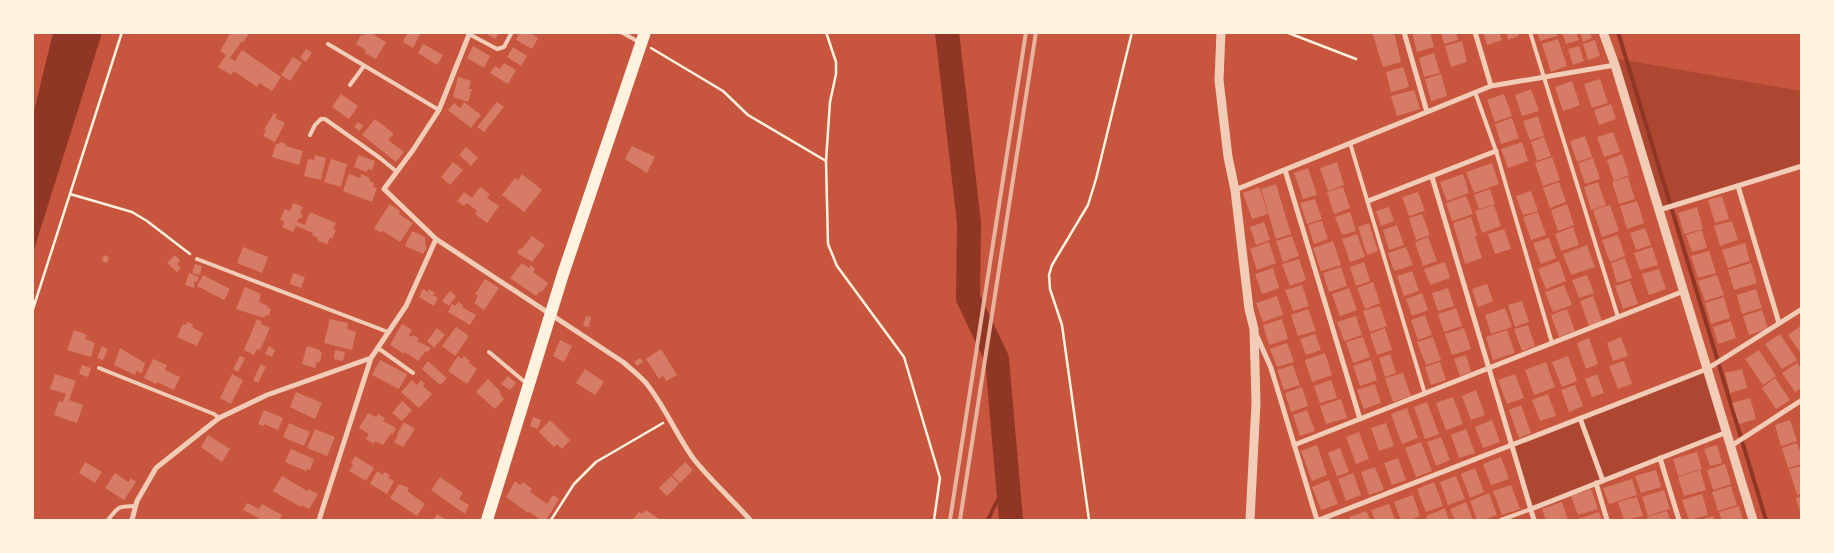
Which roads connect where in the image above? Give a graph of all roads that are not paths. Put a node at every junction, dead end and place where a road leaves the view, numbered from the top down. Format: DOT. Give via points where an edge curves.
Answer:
graph roads {
  1 [pos="512,32"];
  2 [pos="621,32"];
  3 [pos="1221,32"];
  4 [pos="1404,32"];
  5 [pos="1476,32"];
  6 [pos="1530,32"];
  7 [pos="1603,32"];
  8 [pos="470,33"];
  9 [pos="643,38"];
  10 [pos="328,44"];
  11 [pos="1615,65"];
  12 [pos="364,66"];
  13 [pos="1544,77"];
  14 [pos="350,84"];
  15 [pos="1491,86"];
  16 [pos="1475,92"];
  17 [pos="439,110"];
  18 [pos="1427,112"];
  19 [pos="310,135"];
  20 [pos="1350,143"];
  21 [pos="1496,151"];
  22 [pos="1802,166"];
  23 [pos="1285,170"];
  24 [pos="397,172"];
  25 [pos="1432,177"];
  26 [pos="1738,186"];
  27 [pos="1234,190"];
  28 [pos="1368,201"];
  29 [pos="1659,210"];
  30 [pos="436,239"];
  31 [pos="197,259"];
  32 [pos="1684,291"];
  33 [pos="1802,309"];
  34 [pos="551,316"];
  35 [pos="1618,317"];
  36 [pos="1779,323"];
  37 [pos="1254,329"];
  38 [pos="388,332"];
  39 [pos="1552,344"];
  40 [pos="378,348"];
  41 [pos="490,352"];
  42 [pos="371,358"];
  43 [pos="99,368"];
  44 [pos="1488,369"];
  45 [pos="1708,369"];
  46 [pos="412,373"];
  47 [pos="529,386"];
  48 [pos="1425,394"];
  49 [pos="1801,400"];
  50 [pos="219,418"];
  51 [pos="1580,418"];
  52 [pos="1360,419"];
  53 [pos="1727,432"];
  54 [pos="1294,445"];
  55 [pos="1512,445"];
  56 [pos="1730,446"];
  57 [pos="1660,458"];
  58 [pos="1602,481"];
  59 [pos="1596,483"];
  60 [pos="136,506"];
  61 [pos="1531,509"];
  62 [pos="108,520"];
  63 [pos="132,520"];
  64 [pos="319,520"];
  65 [pos="487,520"];
  66 [pos="750,520"];
  67 [pos="1250,520"];
  68 [pos="1318,520"];
  69 [pos="1501,520"];
  70 [pos="1534,520"];
  71 [pos="1607,520"];
  72 [pos="1679,520"];
  73 [pos="1753,520"];
  1 -- 8 [label="lane" via="504,47 497,49"];
  2 -- 9 [label="lane"];
  3 -- 27 [label="street" via="1219,80"];
  4 -- 18 [label="street"];
  5 -- 15 [label="street"];
  6 -- 13 [label="lane"];
  7 -- 11 [label="street"];
  8 -- 17 [label="street"];
  9 -- 34 [label="main road"];
  10 -- 12 [label="lane"];
  11 -- 13 [label="street"];
  11 -- 29 [label="street"];
  12 -- 14 [label="lane"];
  12 -- 17 [label="lane"];
  13 -- 15 [label="street"];
  13 -- 35 [label="lane"];
  15 -- 16 [label="street"];
  16 -- 18 [label="street"];
  16 -- 21 [label="lane"];
  17 -- 24 [label="street"];
  18 -- 20 [label="street"];
  19 -- 24 [label="lane" via="315,125 325,119"];
  20 -- 23 [label="street"];
  20 -- 28 [label="lane"];
  21 -- 25 [label="street"];
  21 -- 39 [label="lane"];
  22 -- 26 [label="street"];
  23 -- 27 [label="street"];
  23 -- 52 [label="street"];
  24 -- 30 [label="street" via="384,189"];
  25 -- 28 [label="street"];
  25 -- 44 [label="street"];
  26 -- 29 [label="street"];
  26 -- 36 [label="street"];
  27 -- 37 [label="street"];
  28 -- 48 [label="lane"];
  29 -- 32 [label="street"];
  30 -- 34 [label="street"];
  30 -- 38 [label="street" via="406,306"];
  31 -- 38 [label="lane"];
  32 -- 35 [label="street"];
  32 -- 45 [label="street"];
  33 -- 36 [label="street"];
  34 -- 47 [label="main road"];
  34 -- 66 [label="street" via="636,373 702,468"];
  35 -- 39 [label="street"];
  36 -- 45 [label="street"];
  37 -- 54 [label="street" via="1271,368"];
  37 -- 67 [label="street" via="1256,403"];
  38 -- 40 [label="street"];
  39 -- 44 [label="street"];
  40 -- 42 [label="street"];
  40 -- 46 [label="lane"];
  41 -- 47 [label="lane"];
  42 -- 50 [label="street" via="283,389"];
  42 -- 64 [label="street"];
  43 -- 50 [label="lane"];
  44 -- 48 [label="street"];
  44 -- 55 [label="street"];
  45 -- 51 [label="street"];
  45 -- 53 [label="street"];
  47 -- 65 [label="main road"];
  48 -- 52 [label="street"];
  49 -- 56 [label="street"];
  50 -- 60 [label="street" via="156,468"];
  51 -- 55 [label="street"];
  51 -- 58 [label="street"];
  52 -- 54 [label="street"];
  53 -- 56 [label="street"];
  53 -- 57 [label="street"];
  54 -- 68 [label="street"];
  55 -- 61 [label="street"];
  55 -- 68 [label="street"];
  56 -- 73 [label="street"];
  57 -- 58 [label="street"];
  57 -- 72 [label="street"];
  58 -- 59 [label="street"];
  59 -- 61 [label="street"];
  59 -- 71 [label="street"];
  60 -- 62 [label="lane" via="122,506"];
  60 -- 63 [label="street"];
  61 -- 69 [label="lane"];
  61 -- 70 [label="street"];
}
